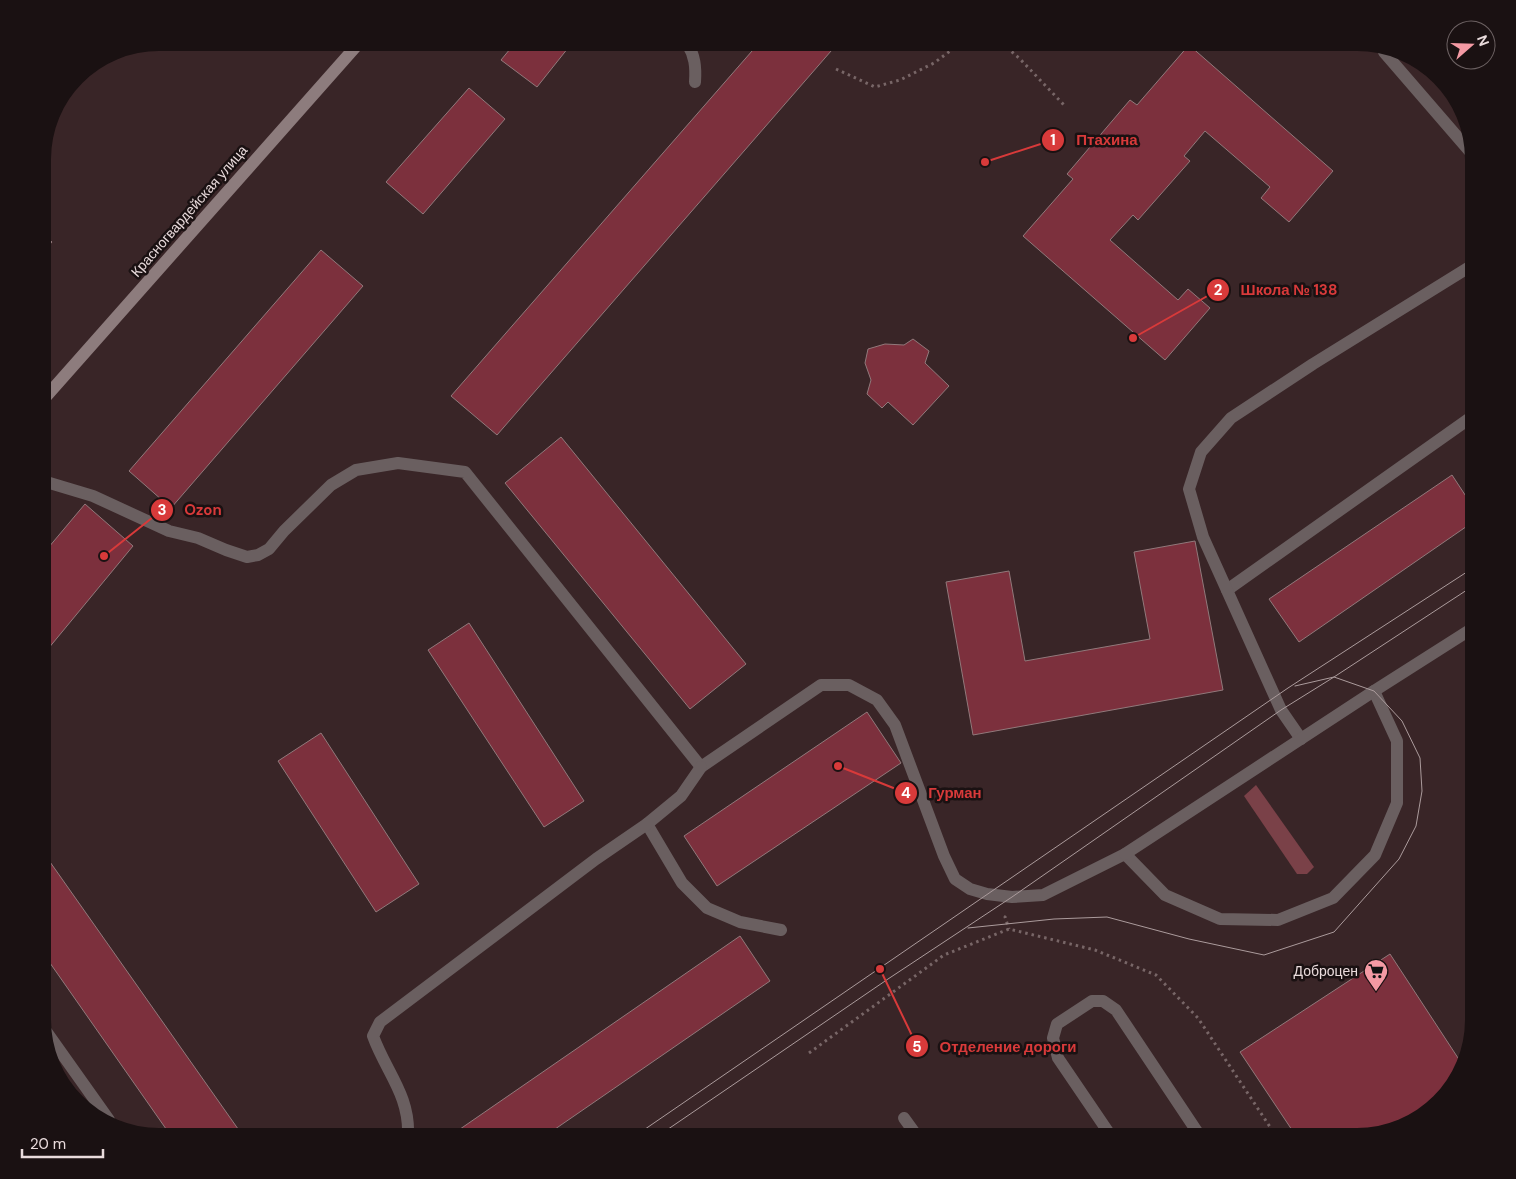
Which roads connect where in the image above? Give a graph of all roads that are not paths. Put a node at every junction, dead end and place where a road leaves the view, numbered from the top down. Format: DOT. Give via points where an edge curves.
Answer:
graph roads {
  1 [pos="351,51"];
  2 [pos="692,51"];
  3 [pos="1387,56"];
  4 [pos="695,82"];
  5 [pos="1464,145"];
  6 [pos="1465,265"];
  7 [pos="51,391"];
  8 [pos="1465,422"];
  9 [pos="51,483"];
  10 [pos="1227,590"];
  11 [pos="1465,634"];
  12 [pos="1374,691"];
  13 [pos="1300,739"];
  14 [pos="701,767"];
  15 [pos="647,824"];
  16 [pos="1125,854"];
  17 [pos="781,930"];
  18 [pos="53,1041"];
  19 [pos="103,1112"];
  20 [pos="904,1118"];
  21 [pos="407,1128"];
  22 [pos="911,1128"];
  23 [pos="1106,1128"];
  24 [pos="1195,1128"];
  1 -- 7 [label="main road, Красногвардейская улица"];
  2 -- 4 [label="street" via="696,63"];
  3 -- 5 [label="street"];
  6 -- 10 [label="street" via="1231,418 1201,452 1189,489 1203,537"];
  8 -- 10 [label="street"];
  9 -- 14 [label="street" via="93,496 169,530 247,557 269,549 331,485 356,470 398,464 465,472"];
  10 -- 13 [label="street" via="1281,710"];
  11 -- 12 [label="street"];
  12 -- 13 [label="street"];
  12 -- 16 [label="street" via="1397,741 1397,803 1375,855 1333,898 1278,920 1220,919 1165,896"];
  13 -- 16 [label="street"];
  14 -- 15 [label="street" via="681,796"];
  14 -- 16 [label="street" via="821,685 849,685 877,700 895,725 944,856 955,878 970,889 1012,897 1043,894"];
  15 -- 17 [label="street" via="682,883 707,908 740,922"];
  15 -- 21 [label="street" via="380,1022 373,1036 404,1100"];
  18 -- 19 [label="street"];
  20 -- 22 [label="street"];
  23 -- 24 [label="street" via="1058,1058 1053,1038 1057,1024 1092,1001 1103,1002 1116,1010"];
}
